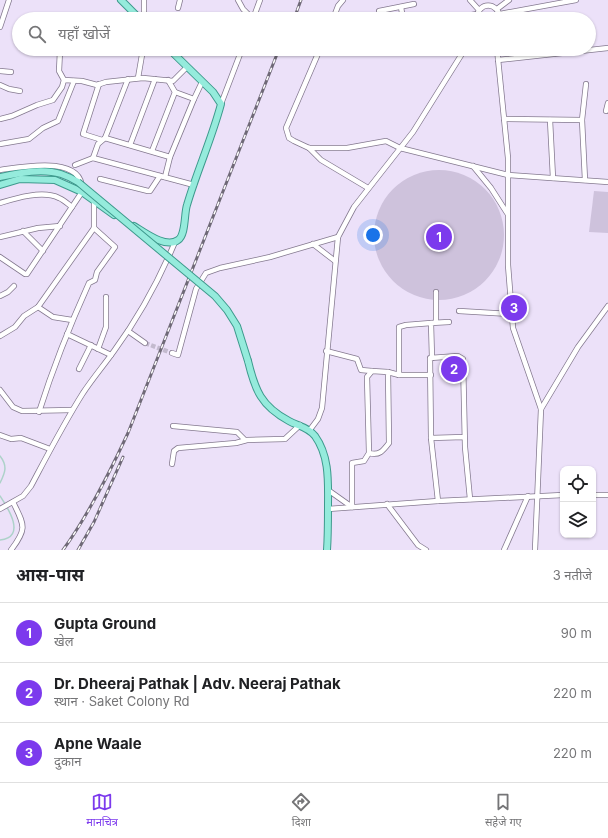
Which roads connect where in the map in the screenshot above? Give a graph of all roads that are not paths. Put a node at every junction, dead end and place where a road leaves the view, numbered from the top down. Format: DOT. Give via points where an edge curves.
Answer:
graph roads {
  1 [pos="9,0"];
  2 [pos="121,0"];
  3 [pos="144,0"];
  4 [pos="180,0"];
  5 [pos="238,0"];
  6 [pos="260,0"];
  7 [pos="343,0"];
  8 [pos="470,0"];
  9 [pos="509,0"];
  10 [pos="576,0"];
  11 [pos="487,3"];
  12 [pos="414,4"];
  13 [pos="401,6"];
  14 [pos="0,7"];
  15 [pos="6,8"];
  16 [pos="178,8"];
  17 [pos="497,9"];
  18 [pos="379,11"];
  19 [pos="133,12"];
  20 [pos="144,12"];
  21 [pos="247,12"];
  22 [pos="256,12"];
  23 [pos="336,12"];
  24 [pos="402,12"];
  25 [pos="475,12"];
  26 [pos="480,12"];
  27 [pos="498,12"];
  28 [pos="522,12"];
  29 [pos="0,27"];
  30 [pos="608,48"];
  31 [pos="596,49"];
  32 [pos="60,56"];
  33 [pos="142,56"];
  34 [pos="176,56"];
  35 [pos="239,56"];
  36 [pos="317,56"];
  37 [pos="461,56"];
  38 [pos="498,56"];
  39 [pos="535,56"];
  40 [pos="498,60"];
  41 [pos="187,67"];
  42 [pos="0,71"];
  43 [pos="12,72"];
  44 [pos="138,78"];
  45 [pos="155,79"];
  46 [pos="64,80"];
  47 [pos="128,80"];
  48 [pos="168,80"];
  49 [pos="74,81"];
  50 [pos="202,82"];
  51 [pos="100,84"];
  52 [pos="586,84"];
  53 [pos="0,85"];
  54 [pos="20,91"];
  55 [pos="175,92"];
  56 [pos="194,99"];
  57 [pos="608,103"];
  58 [pos="221,104"];
  59 [pos="606,111"];
  60 [pos="0,119"];
  61 [pos="504,119"];
  62 [pos="550,120"];
  63 [pos="582,120"];
  64 [pos="104,139"];
  65 [pos="0,144"];
  66 [pos="130,145"];
  67 [pos="309,148"];
  68 [pos="400,148"];
  69 [pos="152,151"];
  70 [pos="170,157"];
  71 [pos="93,158"];
  72 [pos="75,165"];
  73 [pos="473,166"];
  74 [pos="0,170"];
  75 [pos="508,175"];
  76 [pos="160,176"];
  77 [pos="165,177"];
  78 [pos="0,178"];
  79 [pos="553,178"];
  80 [pos="100,179"];
  81 [pos="584,180"];
  82 [pos="608,182"];
  83 [pos="0,184"];
  84 [pos="194,185"];
  85 [pos="368,188"];
  86 [pos="82,192"];
  87 [pos="94,200"];
  88 [pos="0,203"];
  89 [pos="72,207"];
  90 [pos="508,214"];
  91 [pos="60,226"];
  92 [pos="94,228"];
  93 [pos="24,231"];
  94 [pos="0,237"];
  95 [pos="338,237"];
  96 [pos="175,242"];
  97 [pos="313,244"];
  98 [pos="43,251"];
  99 [pos="0,257"];
  100 [pos="335,261"];
  101 [pos="14,286"];
  102 [pos="436,292"];
  103 [pos="0,296"];
  104 [pos="106,297"];
  105 [pos="608,306"];
  106 [pos="38,307"];
  107 [pos="459,311"];
  108 [pos="512,314"];
  109 [pos="72,320"];
  110 [pos="434,322"];
  111 [pos="449,322"];
  112 [pos="128,332"];
  113 [pos="67,334"];
  114 [pos="0,336"];
  115 [pos="145,343"];
  116 [pos="91,345"];
  117 [pos="98,349"];
  118 [pos="326,351"];
  119 [pos="172,353"];
  120 [pos="111,355"];
  121 [pos="432,358"];
  122 [pos="79,369"];
  123 [pos="372,371"];
  124 [pos="388,372"];
  125 [pos="399,375"];
  126 [pos="431,375"];
  127 [pos="0,390"];
  128 [pos="541,409"];
  129 [pos="72,410"];
  130 [pos="39,412"];
  131 [pos="300,425"];
  132 [pos="173,426"];
  133 [pos="309,430"];
  134 [pos="0,436"];
  135 [pos="464,437"];
  136 [pos="431,438"];
  137 [pos="245,440"];
  138 [pos="50,449"];
  139 [pos="368,454"];
  140 [pos="172,464"];
  141 [pos="328,490"];
  142 [pos="560,495"];
  143 [pos="596,495"];
  144 [pos="608,495"];
  145 [pos="528,496"];
  146 [pos="537,496"];
  147 [pos="470,499"];
  148 [pos="438,501"];
  149 [pos="11,503"];
  150 [pos="387,504"];
  151 [pos="352,507"];
  152 [pos="1,509"];
  153 [pos="328,509"];
  154 [pos="11,550"];
  155 [pos="328,550"];
  156 [pos="425,550"];
  157 [pos="504,550"];
  158 [pos="535,550"];
  1 -- 15 [label="street"];
  2 -- 19 [label="main road"];
  3 -- 20 [label="street"];
  4 -- 16 [label="street"];
  5 -- 21 [label="street"];
  6 -- 22 [label="street"];
  7 -- 23 [label="street"];
  8 -- 25 [label="street"];
  9 -- 17 [label="street"];
  10 -- 28 [label="street"];
  11 -- 17 [label="street"];
  11 -- 26 [label="street"];
  12 -- 13 [label="street"];
  13 -- 18 [label="street"];
  13 -- 24 [label="street"];
  14 -- 15 [label="street"];
  15 -- 29 [label="street"];
  17 -- 27 [label="street"];
  30 -- 31 [label="street"];
  32 -- 46 [label="street" via="59,71"];
  33 -- 44 [label="street"];
  34 -- 41 [label="main road"];
  35 -- 58 [label="street"];
  36 -- 67 [label="street" via="286,128 294,142"];
  37 -- 68 [label="street"];
  38 -- 40 [label="street"];
  39 -- 40 [label="street"];
  40 -- 61 [label="street"];
  41 -- 48 [label="street" via="173,81"];
  41 -- 50 [label="main road"];
  42 -- 43 [label="street"];
  44 -- 45 [label="street"];
  44 -- 47 [label="street"];
  45 -- 48 [label="street"];
  45 -- 66 [label="street"];
  46 -- 49 [label="street"];
  46 -- 60 [label="street" via="53,100"];
  47 -- 51 [label="street"];
  47 -- 64 [label="street"];
  48 -- 55 [label="street"];
  49 -- 51 [label="street"];
  49 -- 65 [label="street" via="58,121 29,139"];
  50 -- 56 [label="street"];
  50 -- 58 [label="main road"];
  51 -- 64 [label="street" via="83,134"];
  52 -- 63 [label="street"];
  53 -- 54 [label="street"];
  55 -- 56 [label="street"];
  55 -- 69 [label="street"];
  56 -- 70 [label="street"];
  57 -- 59 [label="street"];
  58 -- 84 [label="main road"];
  61 -- 62 [label="street"];
  61 -- 75 [label="street"];
  62 -- 63 [label="street"];
  62 -- 79 [label="street"];
  63 -- 81 [label="street"];
  64 -- 66 [label="street"];
  64 -- 71 [label="street" via="98,144"];
  66 -- 69 [label="street"];
  67 -- 68 [label="street" via="347,148 389,141"];
  67 -- 85 [label="street" via="321,160"];
  68 -- 73 [label="street"];
  68 -- 85 [label="street"];
  69 -- 70 [label="street"];
  70 -- 77 [label="street"];
  71 -- 72 [label="street"];
  71 -- 76 [label="street"];
  73 -- 75 [label="street"];
  73 -- 90 [label="street"];
  74 -- 86 [label="street" via="37,165 65,168 79,177"];
  75 -- 79 [label="street"];
  75 -- 90 [label="street"];
  76 -- 77 [label="street"];
  76 -- 80 [label="street" via="150,191"];
  77 -- 84 [label="street"];
  78 -- 131 [label="main road, bridge" via="14,174 50,172 78,182 215,296 237,326 258,393 271,410"];
  79 -- 81 [label="street"];
  81 -- 82 [label="street"];
  83 -- 86 [label="main road" via="20,179 55,180"];
  84 -- 96 [label="main road" via="186,207 183,234"];
  85 -- 95 [label="street" via="354,207"];
  86 -- 87 [label="main road"];
  86 -- 89 [label="street"];
  87 -- 92 [label="street"];
  87 -- 96 [label="main road" via="112,214 161,242"];
  88 -- 89 [label="street" via="43,195 58,197"];
  89 -- 91 [label="street"];
  90 -- 108 [label="street" via="508,265"];
  91 -- 93 [label="street"];
  91 -- 98 [label="street"];
  92 -- 106 [label="street"];
  92 -- 109 [label="street" via="115,247 97,272 95,280 89,283"];
  93 -- 94 [label="street"];
  93 -- 98 [label="street"];
  95 -- 97 [label="street"];
  95 -- 100 [label="street"];
  96 -- 112 [label="street" via="165,266"];
  97 -- 100 [label="street"];
  97 -- 119 [label="street" via="206,273 196,289 178,355"];
  98 -- 99 [label="street" via="27,274"];
  100 -- 118 [label="street"];
  101 -- 103 [label="street"];
  102 -- 110 [label="street"];
  104 -- 117 [label="street" via="106,327"];
  105 -- 128 [label="street" via="578,347"];
  106 -- 109 [label="street" via="53,317"];
  106 -- 114 [label="street"];
  107 -- 108 [label="street"];
  108 -- 128 [label="street" via="513,328"];
  109 -- 113 [label="street"];
  110 -- 111 [label="street"];
  110 -- 121 [label="street"];
  110 -- 125 [label="street" via="399,327"];
  112 -- 115 [label="street"];
  112 -- 120 [label="street"];
  113 -- 116 [label="street"];
  113 -- 130 [label="street"];
  116 -- 117 [label="street"];
  116 -- 122 [label="street"];
  117 -- 120 [label="street"];
  118 -- 123 [label="street" via="357,359 361,370"];
  118 -- 133 [label="street" via="322,408 318,419"];
  120 -- 129 [label="street"];
  121 -- 126 [label="street"];
  121 -- 135 [label="street" via="458,356 463,360"];
  123 -- 124 [label="street"];
  123 -- 139 [label="street" via="367,377"];
  124 -- 125 [label="street"];
  124 -- 139 [label="street" via="389,443 382,452"];
  125 -- 126 [label="street"];
  126 -- 136 [label="street"];
  127 -- 130 [label="street" via="14,407 22,411"];
  128 -- 146 [label="street"];
  129 -- 130 [label="street"];
  129 -- 138 [label="street"];
  131 -- 133 [label="main road"];
  131 -- 137 [label="street" via="285,439"];
  132 -- 137 [label="street" via="237,432"];
  133 -- 141 [label="main road" via="322,448 327,468"];
  134 -- 138 [label="street" via="20,438"];
  135 -- 136 [label="street"];
  135 -- 147 [label="street"];
  136 -- 148 [label="street"];
  137 -- 140 [label="street" via="178,448 174,451"];
  138 -- 149 [label="street" via="31,486 23,496"];
  139 -- 151 [label="street" via="364,461 352,463"];
  141 -- 151 [label="street"];
  141 -- 153 [label="main road"];
  142 -- 146 [label="street"];
  143 -- 144 [label="street"];
  145 -- 146 [label="street"];
  145 -- 147 [label="street"];
  145 -- 157 [label="street"];
  146 -- 158 [label="street"];
  147 -- 148 [label="street"];
  148 -- 150 [label="street"];
  149 -- 152 [label="street"];
  149 -- 154 [label="street" via="23,523 21,537"];
  150 -- 151 [label="street"];
  150 -- 156 [label="street" via="418,545"];
  151 -- 153 [label="street"];
  153 -- 155 [label="main road"];
}
